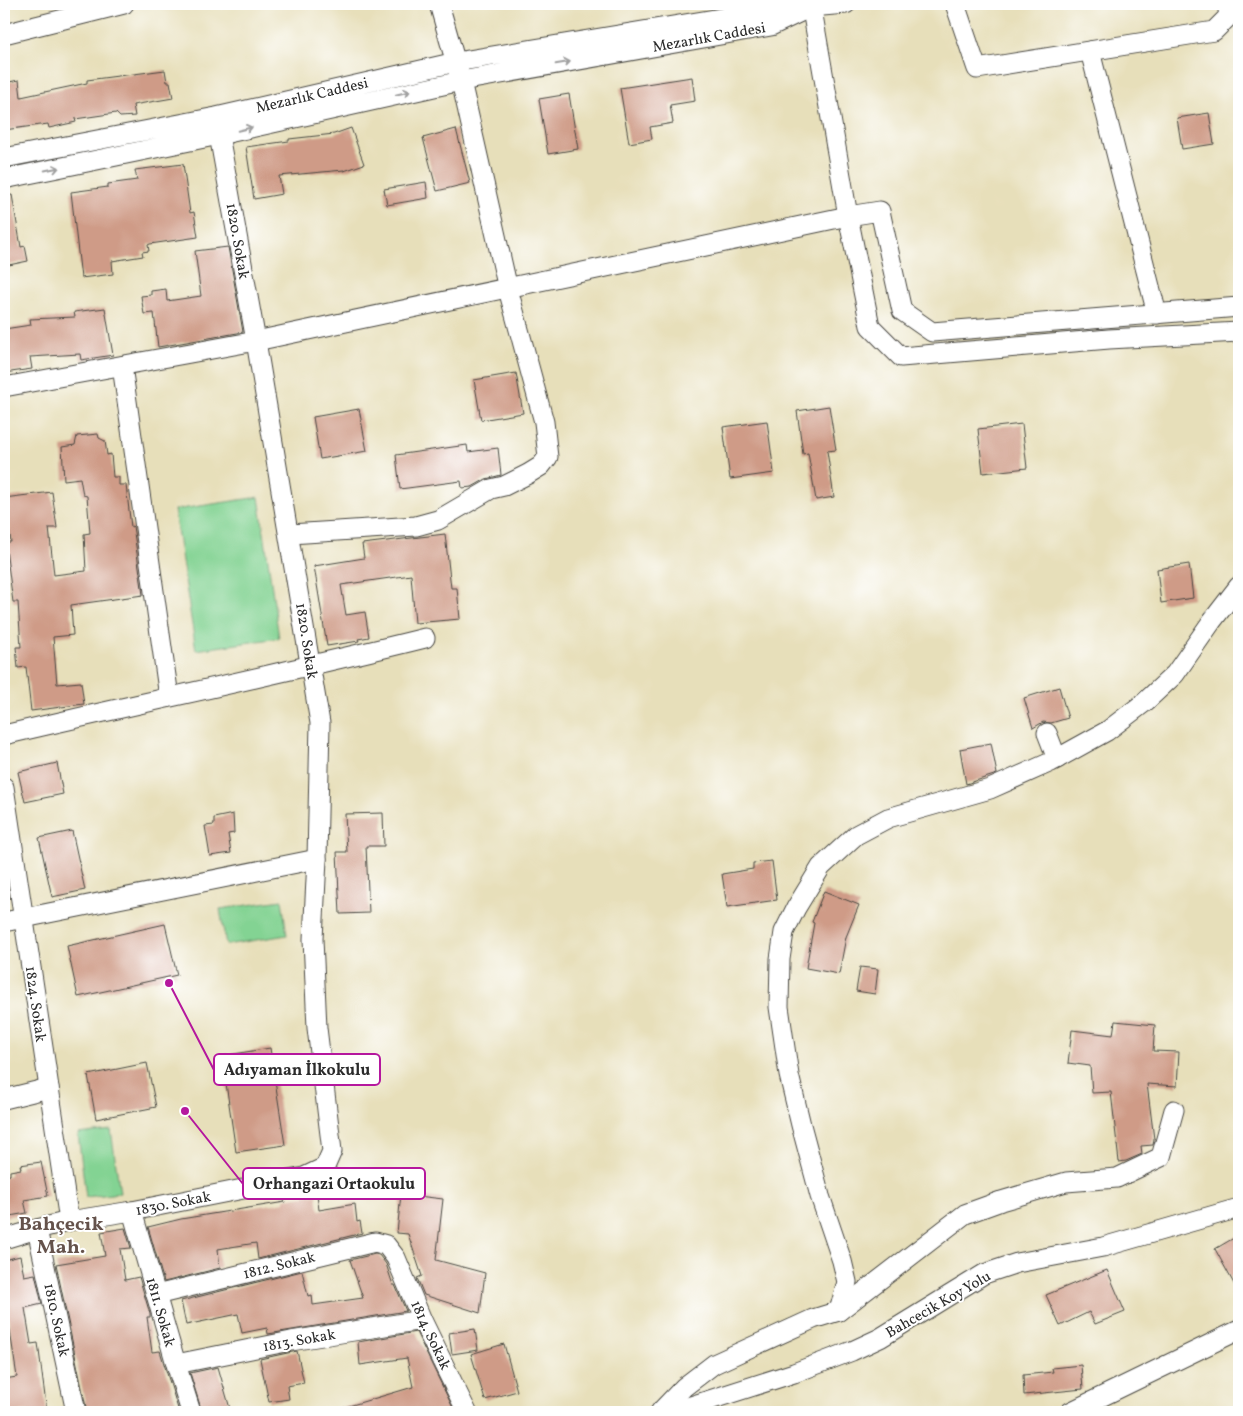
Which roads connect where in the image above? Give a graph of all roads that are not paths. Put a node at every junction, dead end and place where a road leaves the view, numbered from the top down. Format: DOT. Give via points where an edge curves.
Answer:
graph roads {
  1 [pos="124,4"];
  2 [pos="439,4"];
  3 [pos="846,4"];
  4 [pos="956,4"];
  5 [pos="1227,4"];
  6 [pos="811,5"];
  7 [pos="4,34"];
  8 [pos="1090,51"];
  9 [pos="456,62"];
  10 [pos="461,81"];
  11 [pos="218,136"];
  12 [pos="4,158"];
  13 [pos="4,179"];
  14 [pos="848,216"];
  15 [pos="508,289"];
  16 [pos="1239,307"];
  17 [pos="1157,314"];
  18 [pos="1239,332"];
  19 [pos="256,341"];
  20 [pos="122,366"];
  21 [pos="4,387"];
  22 [pos="290,534"];
  23 [pos="1239,586"];
  24 [pos="425,638"];
  25 [pos="311,666"];
  26 [pos="169,696"];
  27 [pos="1047,733"];
  28 [pos="4,735"];
  29 [pos="1057,759"];
  30 [pos="4,787"];
  31 [pos="318,859"];
  32 [pos="24,918"];
  33 [pos="4,922"];
  34 [pos="49,1088"];
  35 [pos="4,1099"];
  36 [pos="1174,1110"];
  37 [pos="332,1151"];
  38 [pos="1239,1208"];
  39 [pos="132,1211"];
  40 [pos="69,1222"];
  41 [pos="37,1229"];
  42 [pos="4,1239"];
  43 [pos="396,1258"];
  44 [pos="156,1295"];
  45 [pos="839,1311"];
  46 [pos="422,1320"];
  47 [pos="1239,1330"];
  48 [pos="176,1364"];
  49 [pos="76,1412"];
  50 [pos="191,1412"];
  51 [pos="467,1412"];
  52 [pos="660,1412"];
  53 [pos="672,1412"];
  54 [pos="1070,1412"];
  1 -- 7 [label="street"];
  2 -- 9 [label="street"];
  3 -- 6 [label="street"];
  4 -- 8 [label="street" via="977,69"];
  5 -- 8 [label="street" via="1229,16 1214,31"];
  6 -- 9 [label="street, Mezarlık Caddesi"];
  10 -- 6 [label="street, Mezarlık Caddesi, one-way" via="771,26"];
  6 -- 14 [label="street"];
  8 -- 17 [label="street"];
  9 -- 10 [label="street"];
  9 -- 12 [label="street, Mezarlık Caddesi" via="216,117"];
  11 -- 10 [label="street, Mezarlık Caddesi, one-way"];
  10 -- 15 [label="street"];
  13 -- 11 [label="street, Mezarlık Caddesi, one-way"];
  11 -- 19 [label="street, 1820. Sokak"];
  14 -- 15 [label="street"];
  14 -- 17 [label="street" via="880,211 902,311 932,332"];
  14 -- 18 [label="street" via="870,326 901,357 1109,339"];
  15 -- 19 [label="street"];
  15 -- 22 [label="street" via="544,422 548,457 541,466 504,486 490,489 431,522 416,526"];
  16 -- 17 [label="street"];
  19 -- 20 [label="street"];
  19 -- 22 [label="street, 1820. Sokak"];
  20 -- 21 [label="street"];
  20 -- 26 [label="street"];
  22 -- 25 [label="street, 1820. Sokak"];
  23 -- 29 [label="street" via="1175,674 1107,731"];
  24 -- 25 [label="street"];
  25 -- 26 [label="street"];
  25 -- 31 [label="street, 1820. Sokak" via="320,723"];
  26 -- 28 [label="street"];
  27 -- 29 [label="street"];
  29 -- 45 [label="street" via="990,788 888,818 856,835 788,904 780,959 779,1007 783,1043 820,1196 847,1282"];
  30 -- 32 [label="street, 1824. Sokak"];
  31 -- 32 [label="street"];
  31 -- 37 [label="street, 1820. Sokak" via="313,939 316,1018"];
  32 -- 33 [label="street"];
  32 -- 34 [label="street, 1824. Sokak"];
  34 -- 35 [label="street"];
  34 -- 40 [label="street, 1824. Sokak"];
  36 -- 45 [label="street" via="1161,1156 1117,1178 1066,1182 965,1214"];
  37 -- 39 [label="street, 1830. Sokak" via="325,1166 304,1177"];
  38 -- 53 [label="street, Bahcecik Koy Yolu" via="1103,1247 1017,1263 984,1274 852,1352"];
  39 -- 40 [label="street, 1830. Sokak"];
  39 -- 44 [label="street, 1811. Sokak"];
  40 -- 41 [label="street, 1830. Sokak"];
  41 -- 42 [label="street, 1830. Sokak"];
  41 -- 49 [label="street, 1810. Sokak"];
  43 -- 44 [label="street, 1812. Sokak" via="386,1245 375,1242"];
  43 -- 46 [label="street, 1814. Sokak"];
  44 -- 48 [label="street, 1811. Sokak"];
  45 -- 52 [label="street" via="813,1319 714,1364 684,1387"];
  46 -- 48 [label="street, 1813. Sokak"];
  46 -- 51 [label="street, 1814. Sokak"];
  47 -- 54 [label="street"];
  48 -- 50 [label="street, 1811. Sokak"];
}
